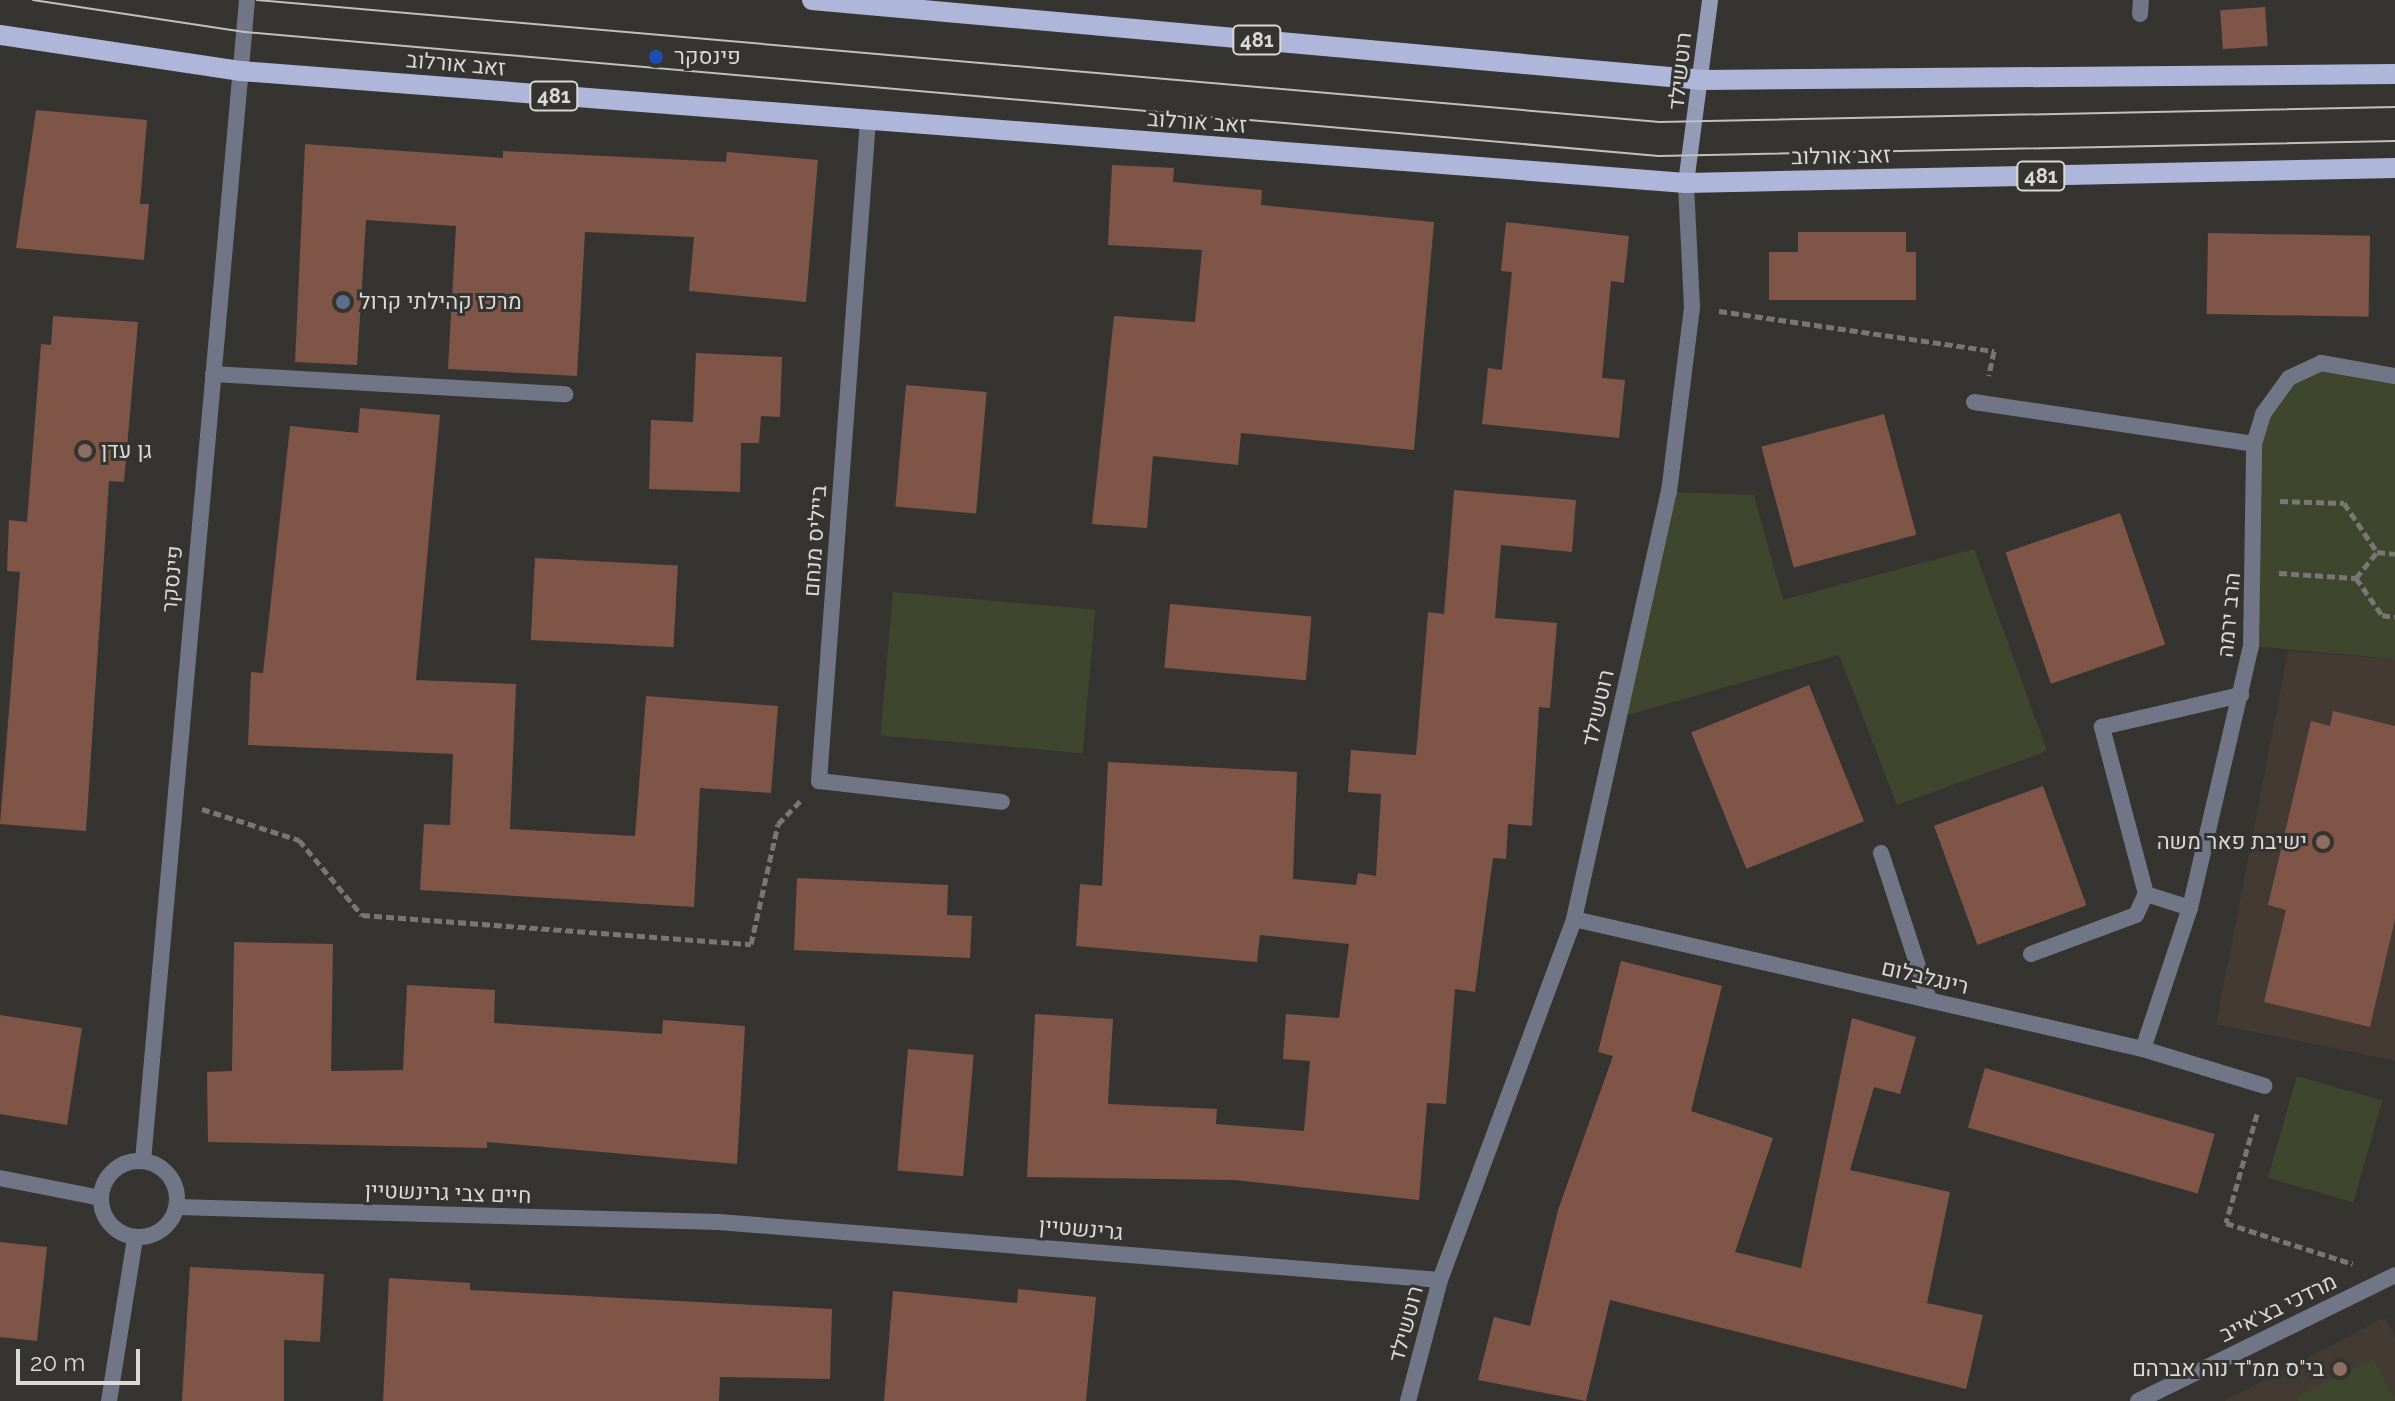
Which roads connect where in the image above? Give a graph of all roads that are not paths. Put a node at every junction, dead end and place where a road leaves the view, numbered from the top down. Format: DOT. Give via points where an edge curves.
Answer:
graph roads {
  1 [pos="247,0"];
  2 [pos="812,0"];
  3 [pos="1710,0"];
  4 [pos="0,35"];
  5 [pos="241,71"];
  6 [pos="2395,74"];
  7 [pos="1703,80"];
  8 [pos="868,120"];
  9 [pos="2395,168"];
  10 [pos="1686,183"];
  11 [pos="213,374"];
  12 [pos="2395,376"];
  13 [pos="565,394"];
  14 [pos="1979,403"];
  15 [pos="2254,444"];
  16 [pos="2241,695"];
  17 [pos="1002,802"];
  18 [pos="1881,853"];
  19 [pos="2146,894"];
  20 [pos="2190,908"];
  21 [pos="1574,919"];
  22 [pos="2031,954"];
  23 [pos="1929,1000"];
  24 [pos="2143,1049"];
  25 [pos="2265,1086"];
  26 [pos="143,1161"];
  27 [pos="0,1178"];
  28 [pos="101,1198"];
  29 [pos="177,1207"];
  30 [pos="719,1222"];
  31 [pos="135,1238"];
  32 [pos="2393,1276"];
  33 [pos="1440,1280"];
  34 [pos="109,1401"];
  35 [pos="1408,1401"];
  36 [pos="2138,1401"];
  1 -- 5 [label="street, פינסקר"];
  2 -- 7 [label="main road, 481"];
  3 -- 7 [label="street, רוטשילד"];
  4 -- 5 [label="main road, זאב אורלוב / 481"];
  5 -- 8 [label="main road, זאב אורלוב / 481"];
  5 -- 11 [label="street, פינסקר"];
  6 -- 7 [label="main road, 481"];
  7 -- 10 [label="street, רוטשילד"];
  8 -- 10 [label="main road, זאב אורלוב / 481"];
  8 -- 17 [label="street, בייליס מנחם" via="819,781"];
  9 -- 10 [label="main road, זאב אורלוב / 481"];
  10 -- 21 [label="street, רוטשילד" via="1692,307 1669,492"];
  11 -- 13 [label="street"];
  11 -- 26 [label="street, פינסקר"];
  12 -- 15 [label="street" via="2321,363 2289,378"];
  14 -- 15 [label="street"];
  15 -- 16 [label="street, הרב ירמה" via="2256,571"];
  16 -- 19 [label="street" via="2102,727"];
  16 -- 20 [label="street, הרב ירמה"];
  18 -- 23 [label="street"];
  19 -- 20 [label="street"];
  19 -- 22 [label="street" via="2136,915"];
  20 -- 24 [label="street, הרב ירמה"];
  21 -- 23 [label="street, רינגלבלום"];
  21 -- 33 [label="street, רוטשילד"];
  23 -- 24 [label="street, רינגלבלום"];
  24 -- 25 [label="street, רינגלבלום"];
  26 -- 28 [label="street" via="119,1167"];
  26 -- 29 [label="street" via="165,1172"];
  27 -- 28 [label="street"];
  28 -- 31 [label="street" via="107,1220"];
  29 -- 30 [label="street, חיים צבי גרינשטיין"];
  29 -- 31 [label="street" via="157,1233"];
  30 -- 33 [label="street, גרינשטיין"];
  31 -- 34 [label="street"];
  32 -- 36 [label="street, מרדכי בצ'אייב"];
  33 -- 35 [label="street, רוטשילד"];
}
